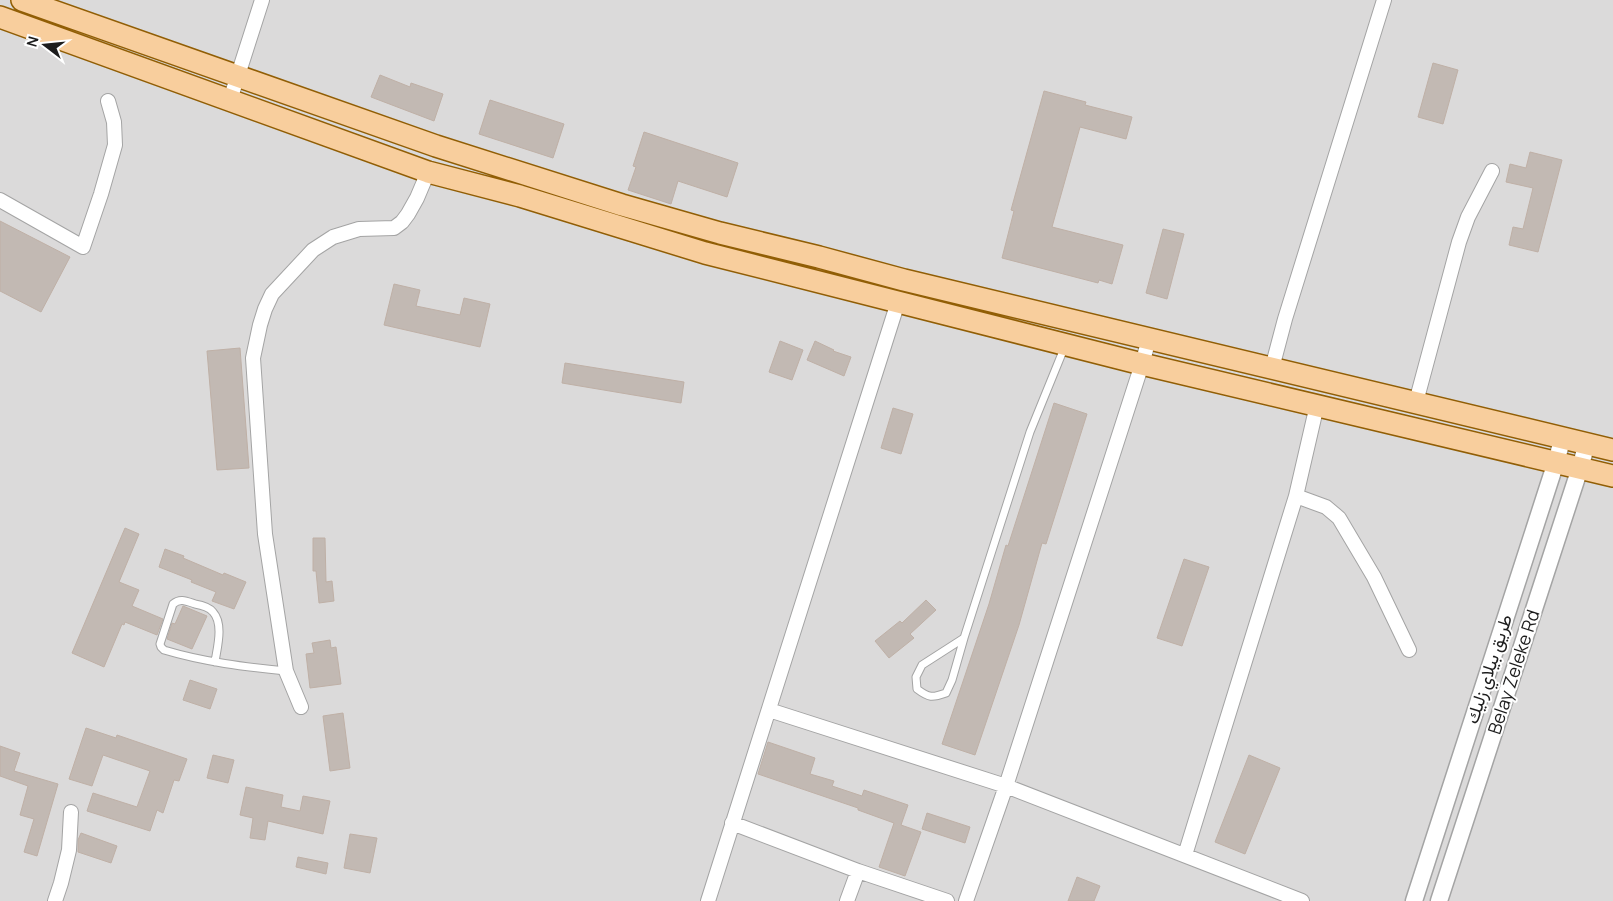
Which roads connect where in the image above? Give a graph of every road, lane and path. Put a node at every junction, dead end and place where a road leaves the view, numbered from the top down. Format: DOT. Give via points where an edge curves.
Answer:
graph roads {
  1 [pos="22,0"];
  2 [pos="262,0"];
  3 [pos="1384,0"];
  4 [pos="0,16"];
  5 [pos="238,75"];
  6 [pos="230,100"];
  7 [pos="108,101"];
  8 [pos="1492,171"];
  9 [pos="428,172"];
  10 [pos="0,200"];
  11 [pos="855,268"];
  12 [pos="850,289"];
  13 [pos="898,302"];
  14 [pos="1148,339"];
  15 [pos="1066,344"];
  16 [pos="1142,364"];
  17 [pos="1272,368"];
  18 [pos="1416,402"];
  19 [pos="1317,405"];
  20 [pos="1563,437"];
  21 [pos="1587,444"];
  22 [pos="1613,450"];
  23 [pos="1556,462"];
  24 [pos="1580,468"];
  25 [pos="1613,476"];
  26 [pos="1296,496"];
  27 [pos="964,638"];
  28 [pos="1409,650"];
  29 [pos="215,662"];
  30 [pos="286,671"];
  31 [pos="300,707"];
  32 [pos="769,710"];
  33 [pos="1006,786"];
  34 [pos="71,812"];
  35 [pos="732,823"];
  36 [pos="1185,855"];
  37 [pos="858,871"];
  38 [pos="55,901"];
  39 [pos="708,901"];
  40 [pos="846,901"];
  41 [pos="947,901"];
  42 [pos="966,901"];
  43 [pos="1302,901"];
  44 [pos="1414,901"];
  45 [pos="1439,901"];
  1 -- 5 [label="main road"];
  2 -- 5 [label="street"];
  3 -- 17 [label="street"];
  4 -- 6 [label="main road"];
  5 -- 6 [label="street"];
  5 -- 11 [label="main road" via="436,146 622,205"];
  6 -- 9 [label="main road"];
  7 -- 10 [label="street" via="114,122 115,145 83,247"];
  8 -- 18 [label="street" via="1459,242"];
  9 -- 12 [label="main road" via="520,196 705,254"];
  9 -- 30 [label="street" via="408,214 394,228 359,229 333,237 313,250 272,294 260,325 254,358 265,534"];
  11 -- 12 [label="main road"];
  11 -- 14 [label="main road"];
  12 -- 13 [label="main road"];
  13 -- 15 [label="main road"];
  13 -- 32 [label="street"];
  14 -- 16 [label="street"];
  14 -- 17 [label="main road"];
  15 -- 16 [label="main road"];
  15 -- 27 [label="lane" via="1030,432"];
  16 -- 19 [label="main road"];
  16 -- 33 [label="street"];
  17 -- 18 [label="main road"];
  18 -- 20 [label="main road"];
  19 -- 23 [label="main road"];
  19 -- 26 [label="street"];
  20 -- 21 [label="main road"];
  20 -- 23 [label="street, طريق بيلاي زليك"];
  21 -- 22 [label="main road"];
  21 -- 24 [label="street, Belay Zeleke Rd"];
  23 -- 24 [label="main road"];
  23 -- 44 [label="street, طريق بيلاي زليك"];
  24 -- 25 [label="main road"];
  24 -- 45 [label="street, Belay Zeleke Rd"];
  26 -- 28 [label="street" via="1326,507 1339,518 1374,577"];
  26 -- 36 [label="street"];
  27 -- 27 [label="lane" via="946,692 935,697 926,696 917,689 916,677 922,665"];
  29 -- 29 [label="lane" via="161,647 172,604 177,600 203,606 216,617 219,632"];
  29 -- 30 [label="lane"];
  30 -- 31 [label="street"];
  32 -- 33 [label="street"];
  32 -- 35 [label="street"];
  33 -- 36 [label="street"];
  33 -- 42 [label="street"];
  34 -- 38 [label="street" via="69,850"];
  35 -- 37 [label="street"];
  35 -- 39 [label="street"];
  36 -- 43 [label="street"];
  37 -- 40 [label="street"];
  37 -- 41 [label="street"];
}
